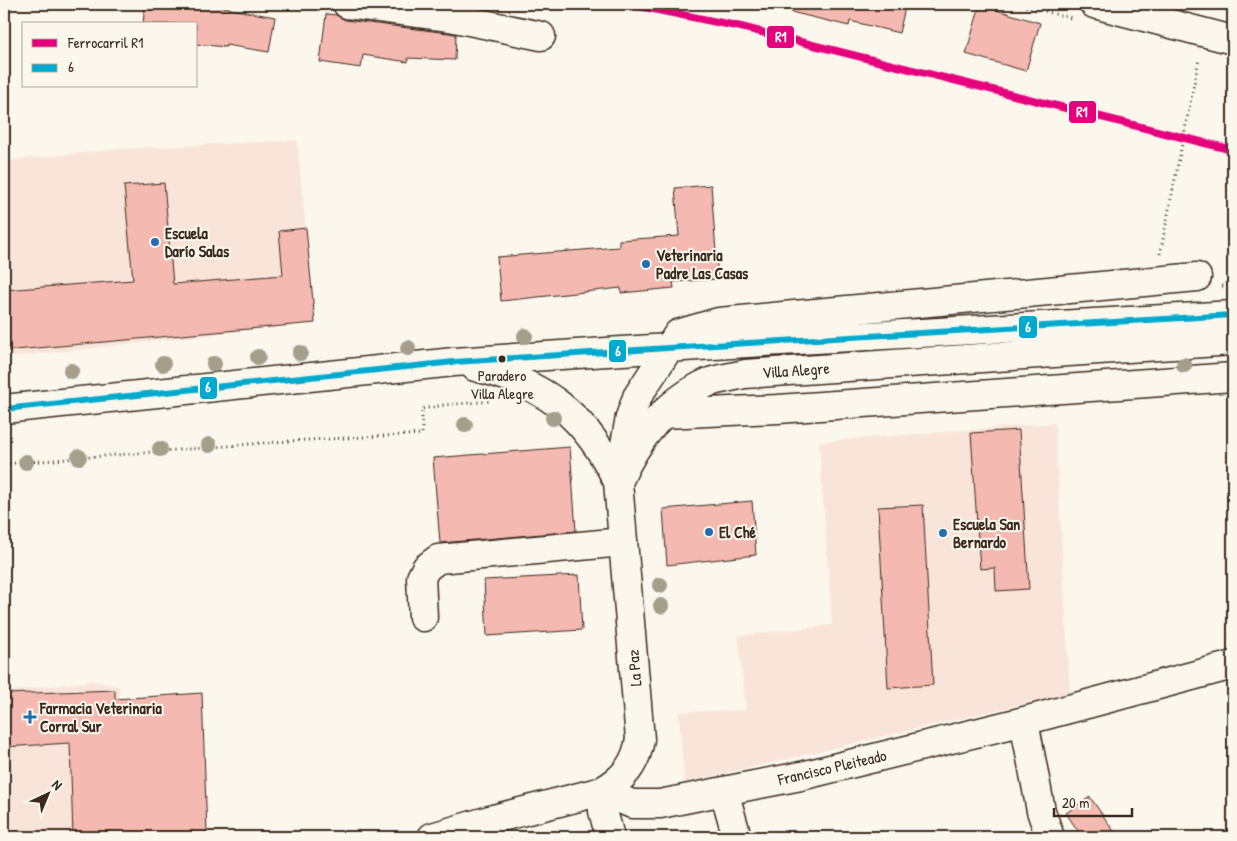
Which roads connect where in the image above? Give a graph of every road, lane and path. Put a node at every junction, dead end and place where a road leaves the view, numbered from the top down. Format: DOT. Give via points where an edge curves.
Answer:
graph roads {
  1 [pos="347,4"];
  2 [pos="1094,4"];
  3 [pos="541,36"];
  4 [pos="1233,40"];
  5 [pos="1201,51"];
  6 [pos="1198,276"];
  7 [pos="1162,280"];
  8 [pos="1233,285"];
  9 [pos="1228,286"];
  10 [pos="1233,315"];
  11 [pos="1233,341"];
  12 [pos="667,348"];
  13 [pos="454,362"];
  14 [pos="1233,377"];
  15 [pos="501,400"];
  16 [pos="4,409"];
  17 [pos="663,414"];
  18 [pos="4,464"];
  19 [pos="618,482"];
  20 [pos="623,542"];
  21 [pos="423,617"];
  22 [pos="1233,665"];
  23 [pos="1024,721"];
  24 [pos="602,791"];
  25 [pos="724,791"];
  26 [pos="432,837"];
  27 [pos="610,837"];
  28 [pos="737,837"];
  29 [pos="1050,837"];
  1 -- 3 [label="main road" via="450,17"];
  2 -- 4 [label="main road"];
  5 -- 7 [label="path" via="1160,254"];
  6 -- 7 [label="main road"];
  7 -- 12 [label="main road" via="719,322 678,334"];
  8 -- 9 [label="path"];
  10 -- 12 [label="main road, Villa Alegre"];
  11 -- 17 [label="main road, Villa Alegre" via="745,374 710,382 690,392"];
  12 -- 13 [label="main road, Villa Alegre"];
  12 -- 19 [label="main road" via="637,397"];
  13 -- 16 [label="main road, Villa Alegre"];
  13 -- 19 [label="main road, Villa Alegre" via="504,374 548,396 587,432"];
  14 -- 17 [label="main road"];
  15 -- 18 [label="path" via="422,409 422,434 288,441"];
  17 -- 19 [label="main road, Villa Alegre" via="641,439"];
  19 -- 20 [label="main road, La Paz"];
  20 -- 21 [label="main road" via="438,559 426,568 421,578"];
  20 -- 24 [label="main road, La Paz" via="640,739 638,752 626,774"];
  22 -- 23 [label="main road, Francisco Pleiteado"];
  23 -- 25 [label="main road, Francisco Pleiteado" via="802,776"];
  23 -- 29 [label="main road" via="1041,811"];
  24 -- 25 [label="main road, Francisco Pleiteado" via="632,804 660,804"];
  24 -- 26 [label="main road"];
  24 -- 27 [label="main road"];
  25 -- 28 [label="main road"];
}
